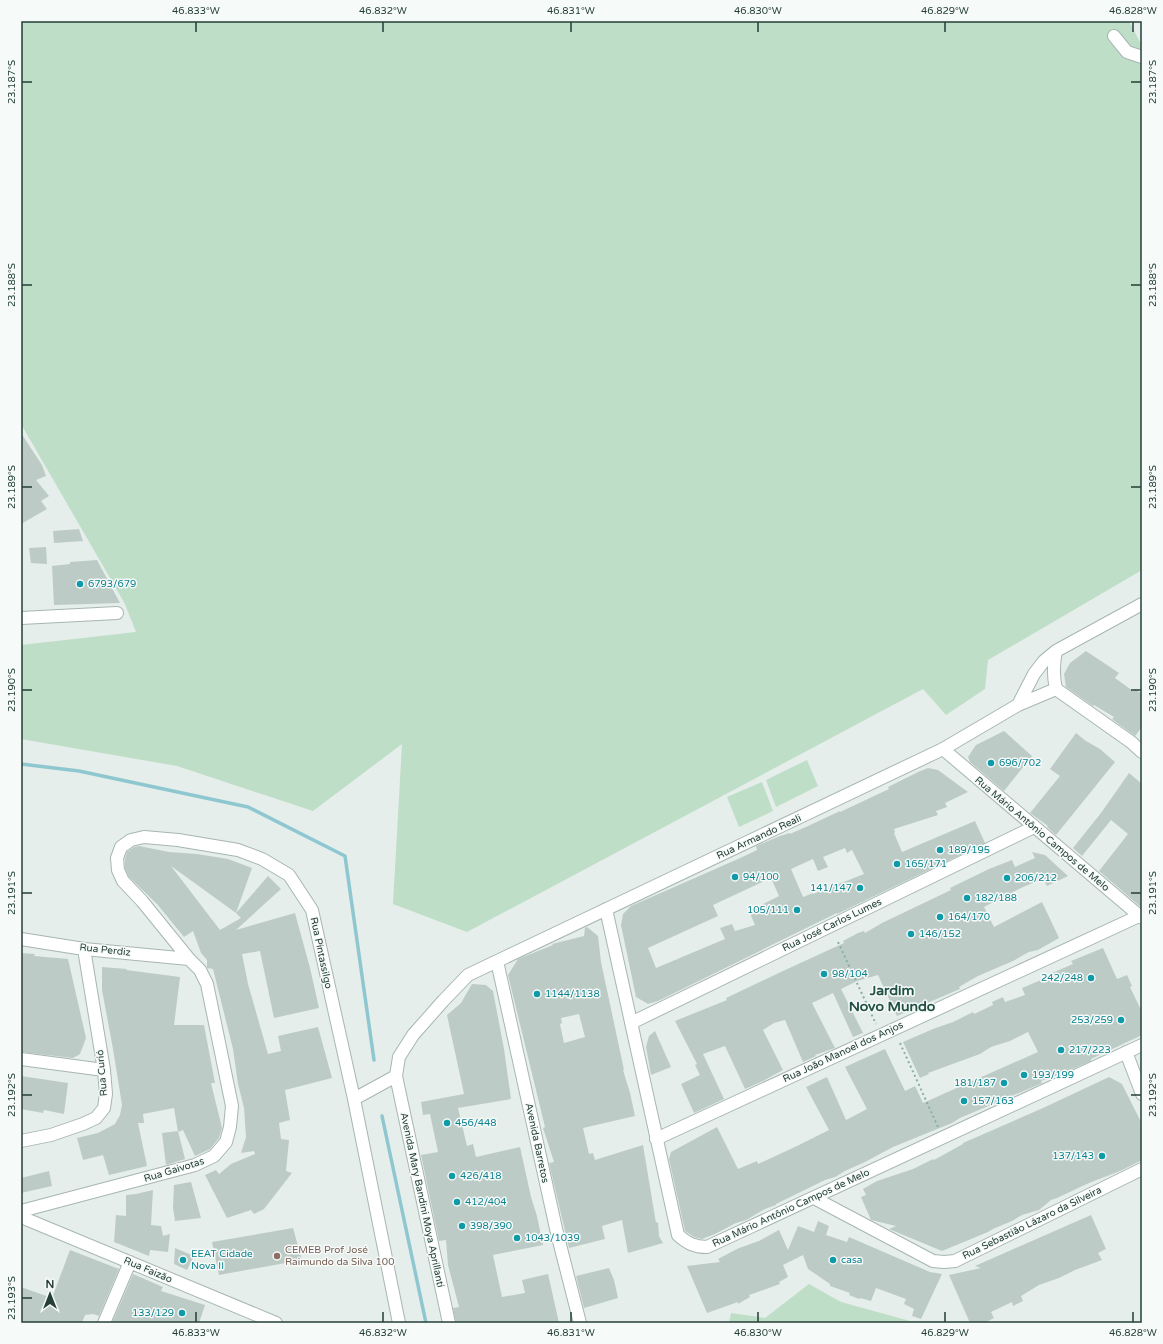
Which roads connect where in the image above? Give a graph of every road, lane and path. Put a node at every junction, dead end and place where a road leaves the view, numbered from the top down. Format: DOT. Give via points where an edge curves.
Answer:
graph roads {
  1 [pos="1114,36"];
  2 [pos="1142,57"];
  3 [pos="1142,604"];
  4 [pos="117,612"];
  5 [pos="21,618"];
  6 [pos="1056,651"];
  7 [pos="1056,689"];
  8 [pos="1018,705"];
  9 [pos="943,749"];
  10 [pos="1142,752"];
  11 [pos="1034,827"];
  12 [pos="606,909"];
  13 [pos="1140,917"];
  14 [pos="21,939"];
  15 [pos="838,942"];
  16 [pos="84,949"];
  17 [pos="188,959"];
  18 [pos="497,962"];
  19 [pos="631,1023"];
  20 [pos="878,1027"];
  21 [pos="900,1043"];
  22 [pos="1142,1045"];
  23 [pos="1126,1052"];
  24 [pos="21,1059"];
  25 [pos="104,1070"];
  26 [pos="396,1076"];
  27 [pos="1142,1094"];
  28 [pos="354,1099"];
  29 [pos="939,1129"];
  30 [pos="656,1139"];
  31 [pos="21,1141"];
  32 [pos="1142,1169"];
  33 [pos="814,1198"];
  34 [pos="21,1211"];
  35 [pos="21,1217"];
  36 [pos="130,1262"];
  37 [pos="104,1323"];
  38 [pos="276,1323"];
  39 [pos="399,1323"];
  40 [pos="449,1323"];
  41 [pos="580,1323"];
  1 -- 2 [label="street" via="1127,52"];
  3 -- 6 [label="street"];
  4 -- 5 [label="street"];
  6 -- 7 [label="street" via="1053,665"];
  6 -- 8 [label="street" via="1034,674"];
  7 -- 8 [label="street, Rua Armando Reali"];
  7 -- 10 [label="street"];
  8 -- 9 [label="street, Rua Armando Reali"];
  9 -- 11 [label="street, Rua Mário Antônio Campos de Melo"];
  9 -- 12 [label="street, Rua Armando Reali"];
  11 -- 13 [label="street, Rua Mário Antônio Campos de Melo"];
  11 -- 19 [label="street, Rua José Carlos Lumes"];
  12 -- 18 [label="street, Rua Armando Reali"];
  12 -- 19 [label="street, Rua Mário Antônio Campos de Melo"];
  13 -- 30 [label="street, Rua João Manoel dos Anjos"];
  14 -- 16 [label="street, Rua Perdiz"];
  15 -- 20 [label="path"];
  16 -- 17 [label="street, Rua Perdiz"];
  16 -- 25 [label="street, Rua Curió"];
  17 -- 28 [label="street, Rua Pintassilgo" via="123,881 118,870 117,858 121,847 131,840 144,837 178,840 238,850 262,859 289,875 312,910"];
  17 -- 34 [label="street, Rua Gaivotas" via="200,970 207,984 232,1106 226,1142 214,1156 194,1165"];
  18 -- 26 [label="street, Rua Armando Reali" via="468,975 442,1001 402,1052"];
  18 -- 41 [label="street, Avenida Barretos" via="557,1233"];
  19 -- 30 [label="street, Rua Mário Antônio Campos de Melo"];
  21 -- 29 [label="path"];
  22 -- 23 [label="street, Rua Mário Antônio Campos de Melo"];
  23 -- 27 [label="street"];
  23 -- 33 [label="street, Rua Mário Antônio Campos de Melo"];
  24 -- 25 [label="street"];
  25 -- 31 [label="street, Rua Curió" via="104,1108 96,1118 51,1135"];
  26 -- 28 [label="street"];
  26 -- 40 [label="street, Avenida Mary Bandini Moya Aprillanti"];
  28 -- 39 [label="street, Rua Pintassilgo"];
  30 -- 33 [label="street, Rua Mário Antônio Campos de Melo" via="678,1235 686,1243 707,1247"];
  32 -- 33 [label="street, Rua Sebastião Lázaro da Silveira" via="955,1261 944,1262 933,1261"];
  35 -- 36 [label="street, Rua Faizão"];
  36 -- 37 [label="street"];
  36 -- 38 [label="street, Rua Faizão"];
}
